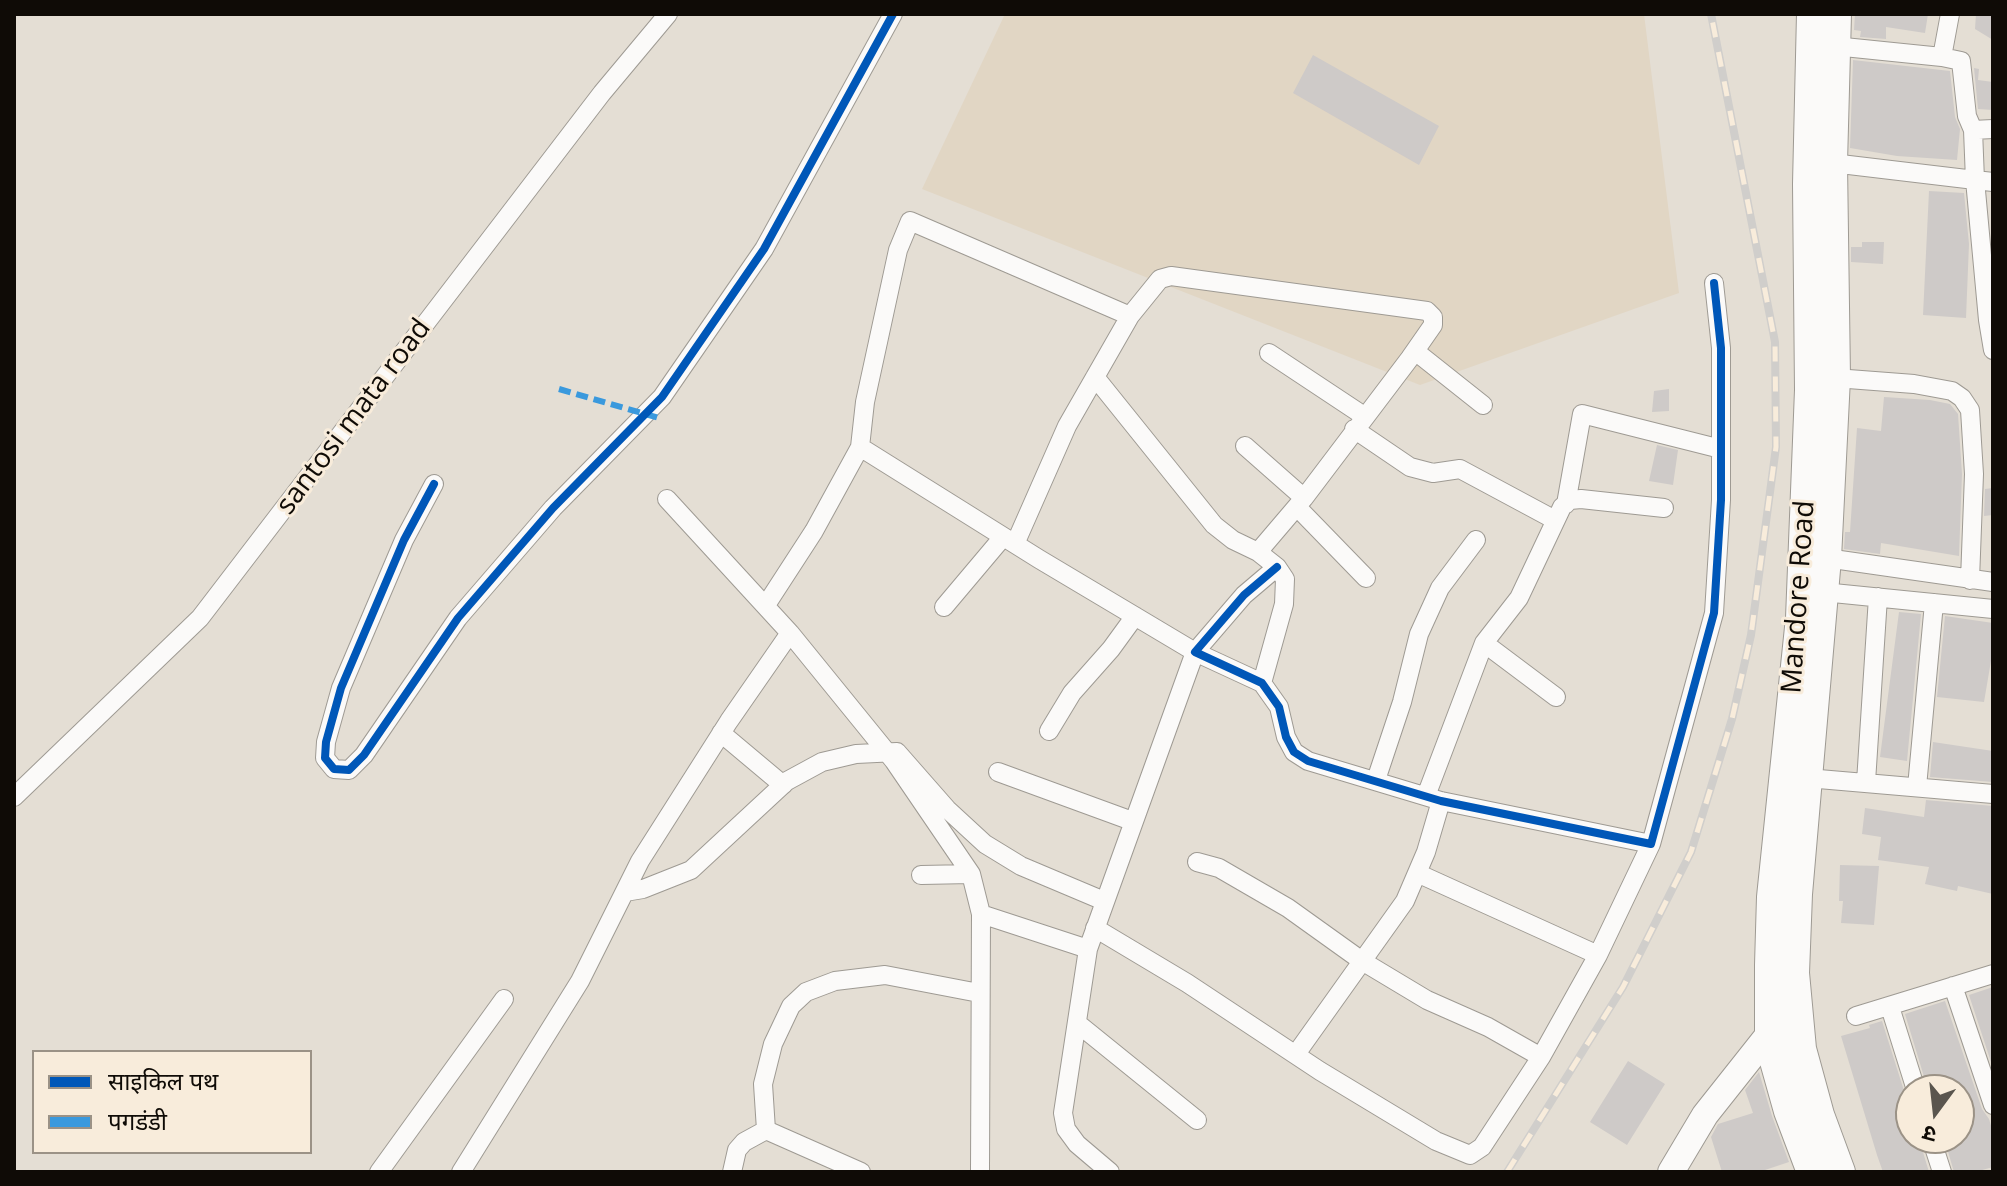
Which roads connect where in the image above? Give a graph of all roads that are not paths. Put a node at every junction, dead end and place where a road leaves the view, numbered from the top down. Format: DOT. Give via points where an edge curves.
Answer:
graph roads {
  1 [pos="668,14"];
  2 [pos="893,14"];
  3 [pos="1812,14"];
  4 [pos="1836,14"];
  5 [pos="1950,14"];
  6 [pos="1834,46"];
  7 [pos="1942,57"];
  8 [pos="1993,129"];
  9 [pos="1973,130"];
  10 [pos="1832,163"];
  11 [pos="1984,181"];
  12 [pos="1714,283"];
  13 [pos="1989,283"];
  14 [pos="1130,316"];
  15 [pos="1993,350"];
  16 [pos="1415,351"];
  17 [pos="1269,353"];
  18 [pos="1095,377"];
  19 [pos="1835,378"];
  20 [pos="1483,405"];
  21 [pos="1359,423"];
  22 [pos="1245,446"];
  23 [pos="860,447"];
  24 [pos="1721,449"];
  25 [pos="434,484"];
  26 [pos="667,499"];
  27 [pos="1300,502"];
  28 [pos="1566,504"];
  29 [pos="1664,508"];
  30 [pos="1555,520"];
  31 [pos="1476,540"];
  32 [pos="1009,541"];
  33 [pos="1258,552"];
  34 [pos="1826,558"];
  35 [pos="1277,567"];
  36 [pos="1366,578"];
  37 [pos="1970,580"];
  38 [pos="1993,582"];
  39 [pos="1823,592"];
  40 [pos="1878,597"];
  41 [pos="1934,603"];
  42 [pos="766,605"];
  43 [pos="944,607"];
  44 [pos="1993,609"];
  45 [pos="1135,616"];
  46 [pos="790,633"];
  47 [pos="1484,643"];
  48 [pos="1195,652"];
  49 [pos="1262,683"];
  50 [pos="1556,697"];
  51 [pos="1049,731"];
  52 [pos="721,733"];
  53 [pos="887,753"];
  54 [pos="998,772"];
  55 [pos="1807,778"];
  56 [pos="1376,780"];
  57 [pos="1866,782"];
  58 [pos="783,785"];
  59 [pos="1917,787"];
  60 [pos="1993,794"];
  61 [pos="14,797"];
  62 [pos="1434,799"];
  63 [pos="1132,821"];
  64 [pos="1651,844"];
  65 [pos="1197,862"];
  66 [pos="1417,873"];
  67 [pos="971,874"];
  68 [pos="921,875"];
  69 [pos="625,892"];
  70 [pos="1104,901"];
  71 [pos="981,914"];
  72 [pos="1095,928"];
  73 [pos="1088,949"];
  74 [pos="1598,955"];
  75 [pos="1362,961"];
  76 [pos="1993,974"];
  77 [pos="1953,986"];
  78 [pos="979,993"];
  79 [pos="504,999"];
  80 [pos="1890,1007"];
  81 [pos="1856,1016"];
  82 [pos="1077,1023"];
  83 [pos="1770,1033"];
  84 [pos="1296,1054"];
  85 [pos="1541,1057"];
  86 [pos="1911,1074"];
  87 [pos="1993,1105"];
  88 [pos="1197,1120"];
  89 [pos="766,1130"];
  90 [pos="379,1172"];
  91 [pos="461,1172"];
  92 [pos="732,1172"];
  93 [pos="861,1172"];
  94 [pos="980,1172"];
  95 [pos="1110,1172"];
  96 [pos="1671,1172"];
  97 [pos="1812,1172"];
  98 [pos="1840,1172"];
  1 -- 61 [label="street, santosi mata road" via="200,618"];
  2 -- 25 [label="street" via="764,249 662,397 553,508 458,618 364,755 349,770 334,769 325,758 326,742 341,688 404,540"];
  3 -- 83 [label="highway, Mandore Road" via="1801,618 1772,897"];
  4 -- 6 [label="highway, Mandore Road"];
  5 -- 7 [label="street"];
  6 -- 7 [label="street"];
  6 -- 10 [label="highway, Mandore Road"];
  7 -- 9 [label="street" via="1961,61"];
  8 -- 9 [label="street"];
  9 -- 11 [label="street"];
  10 -- 11 [label="street"];
  10 -- 19 [label="highway, Mandore Road"];
  11 -- 13 [label="street"];
  12 -- 24 [label="street" via="1721,348"];
  13 -- 15 [label="street"];
  14 -- 16 [label="street" via="1160,279 1184,277 1427,311 1433,325"];
  14 -- 18 [label="street"];
  14 -- 23 [label="street" via="910,221 898,250"];
  16 -- 20 [label="street"];
  16 -- 21 [label="street"];
  17 -- 21 [label="street"];
  18 -- 32 [label="street"];
  18 -- 33 [label="street" via="1214,525"];
  19 -- 34 [label="highway, Mandore Road"];
  19 -- 37 [label="street" via="1914,384 1962,398 1970,410 1974,474"];
  21 -- 27 [label="street"];
  21 -- 30 [label="street" via="1410,467 1433,473 1460,469"];
  22 -- 27 [label="street"];
  23 -- 32 [label="street"];
  23 -- 42 [label="street"];
  24 -- 28 [label="street" via="1582,414"];
  24 -- 64 [label="street" via="1714,613"];
  26 -- 42 [label="street"];
  27 -- 33 [label="street"];
  27 -- 36 [label="street"];
  28 -- 29 [label="street" via="1581,499"];
  28 -- 30 [label="street"];
  30 -- 47 [label="street" via="1525,588"];
  31 -- 56 [label="street" via="1440,588 1419,634"];
  32 -- 43 [label="street"];
  32 -- 45 [label="street"];
  33 -- 35 [label="street"];
  34 -- 37 [label="street"];
  34 -- 39 [label="highway, Mandore Road"];
  35 -- 48 [label="street" via="1244,595"];
  35 -- 49 [label="street" via="1285,579 1284,604"];
  37 -- 38 [label="street"];
  39 -- 40 [label="street"];
  39 -- 55 [label="highway, Mandore Road"];
  40 -- 41 [label="street"];
  40 -- 57 [label="street"];
  41 -- 44 [label="street"];
  41 -- 59 [label="street"];
  42 -- 46 [label="street"];
  45 -- 48 [label="street"];
  45 -- 51 [label="street" via="1072,693"];
  46 -- 52 [label="street"];
  46 -- 53 [label="street"];
  47 -- 50 [label="street"];
  47 -- 62 [label="street"];
  48 -- 49 [label="street"];
  48 -- 63 [label="street"];
  49 -- 56 [label="street" via="1279,707 1294,752"];
  52 -- 58 [label="street"];
  52 -- 69 [label="street"];
  53 -- 58 [label="street" via="822,762"];
  53 -- 67 [label="street"];
  53 -- 70 [label="street" via="897,752 985,844 1021,866"];
  54 -- 63 [label="street"];
  55 -- 57 [label="street"];
  55 -- 98 [label="highway, Mandore Road" via="1794,973 1797,1024 1815,1102"];
  56 -- 62 [label="street"];
  57 -- 59 [label="street"];
  58 -- 69 [label="street" via="691,870"];
  59 -- 60 [label="street"];
  62 -- 64 [label="street"];
  62 -- 66 [label="street"];
  63 -- 70 [label="street"];
  64 -- 74 [label="street"];
  65 -- 75 [label="street" via="1219,868 1288,908"];
  66 -- 74 [label="street"];
  66 -- 75 [label="street" via="1405,901"];
  67 -- 68 [label="street"];
  67 -- 71 [label="street"];
  69 -- 91 [label="street" via="580,981"];
  70 -- 72 [label="street"];
  71 -- 73 [label="street"];
  71 -- 78 [label="street"];
  72 -- 73 [label="street"];
  72 -- 84 [label="street"];
  73 -- 82 [label="street"];
  74 -- 85 [label="street"];
  75 -- 84 [label="street"];
  75 -- 85 [label="street"];
  76 -- 77 [label="street"];
  77 -- 80 [label="street"];
  77 -- 87 [label="street"];
  78 -- 89 [label="street" via="885,975 835,981 806,992 791,1006 773,1044 763,1084"];
  78 -- 94 [label="street"];
  79 -- 90 [label="street"];
  80 -- 81 [label="street"];
  80 -- 86 [label="street"];
  82 -- 88 [label="street"];
  82 -- 95 [label="street" via="1063,1113 1066,1129"];
  83 -- 96 [label="main road" via="1705,1115"];
  83 -- 97 [label="highway, Mandore Road" via="1789,1111"];
  84 -- 85 [label="street" via="1436,1141 1470,1155 1482,1147"];
  89 -- 92 [label="street" via="737,1150"];
  89 -- 93 [label="street"];
}
